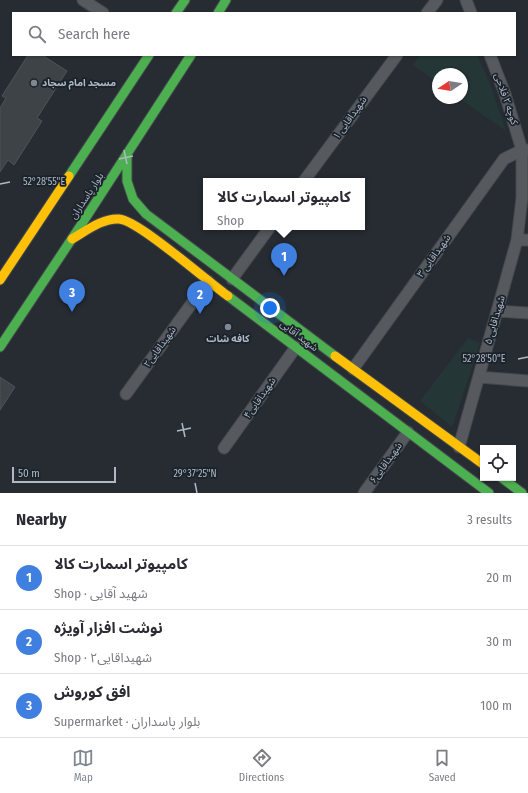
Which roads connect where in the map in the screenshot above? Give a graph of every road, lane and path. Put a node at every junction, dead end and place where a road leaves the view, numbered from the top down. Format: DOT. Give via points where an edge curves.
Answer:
graph roads {
  1 [pos="83,0"];
  2 [pos="185,0"];
  3 [pos="226,0"];
  4 [pos="437,0"];
  5 [pos="466,0"];
  6 [pos="101,12"];
  7 [pos="177,12"];
  8 [pos="219,12"];
  9 [pos="428,12"];
  10 [pos="471,12"];
  11 [pos="148,56"];
  12 [pos="190,56"];
  13 [pos="395,56"];
  14 [pos="490,56"];
  15 [pos="525,150"];
  16 [pos="127,154"];
  17 [pos="306,178"];
  18 [pos="139,206"];
  19 [pos="127,222"];
  20 [pos="268,230"];
  21 [pos="523,240"];
  22 [pos="70,241"];
  23 [pos="217,268"];
  24 [pos="232,279"];
  25 [pos="0,280"];
  26 [pos="208,281"];
  27 [pos="497,310"];
  28 [pos="528,313"];
  29 [pos="0,347"];
  30 [pos="296,347"];
  31 [pos="353,369"];
  32 [pos="479,377"];
  33 [pos="528,381"];
  34 [pos="126,394"];
  35 [pos="408,432"];
  36 [pos="459,446"];
  37 [pos="224,448"];
  38 [pos="480,462"];
  39 [pos="506,481"];
  40 [pos="364,493"];
  41 [pos="489,493"];
  42 [pos="522,493"];
  1 -- 6 [label="street"];
  2 -- 7 [label="main road"];
  3 -- 8 [label="main road"];
  4 -- 9 [label="street"];
  5 -- 10 [label="street"];
  11 -- 25 [label="main road"];
  12 -- 16 [label="main road, بلوار پاسداران"];
  13 -- 17 [label="street, ۱ شهیداقایی"];
  14 -- 15 [label="street, کوچه ۲ فلاحی"];
  15 -- 21 [label="street, کوچه ۲ فلاحی"];
  15 -- 31 [label="street, ۳ شهیداقایی" via="504,159"];
  16 -- 18 [label="main road, شهید آقایی" via="127,181 133,199"];
  16 -- 22 [label="main road, بلوار پاسداران"];
  18 -- 19 [label="main road" via="126,210"];
  18 -- 23 [label="main road, شهید آقایی"];
  19 -- 22 [label="main road, شهید آقایی" via="119,219 104,221"];
  19 -- 26 [label="main road, شهید آقایی" via="151,236"];
  20 -- 24 [label="street"];
  21 -- 27 [label="street, ۵ شهیداقایی"];
  22 -- 29 [label="main road, بلوار پاسداران"];
  23 -- 24 [label="main road, شهید آقایی"];
  23 -- 26 [label="main road"];
  24 -- 31 [label="main road, شهید آقایی"];
  26 -- 30 [label="main road, شهید آقایی"];
  26 -- 34 [label="street, شهیداقایی۲"];
  27 -- 28 [label="street"];
  27 -- 32 [label="street, ۵ شهیداقایی"];
  30 -- 35 [label="main road, شهید آقایی"];
  30 -- 37 [label="street, شهیداقایی۴"];
  31 -- 36 [label="main road, شهید آقایی"];
  32 -- 33 [label="street"];
  32 -- 36 [label="street, ۵ شهیداقایی"];
  35 -- 40 [label="street, شهیداقایی۶"];
  35 -- 41 [label="main road, شهید آقایی"];
  36 -- 38 [label="main road, شهید آقایی"];
  39 -- 42 [label="main road"];
}
